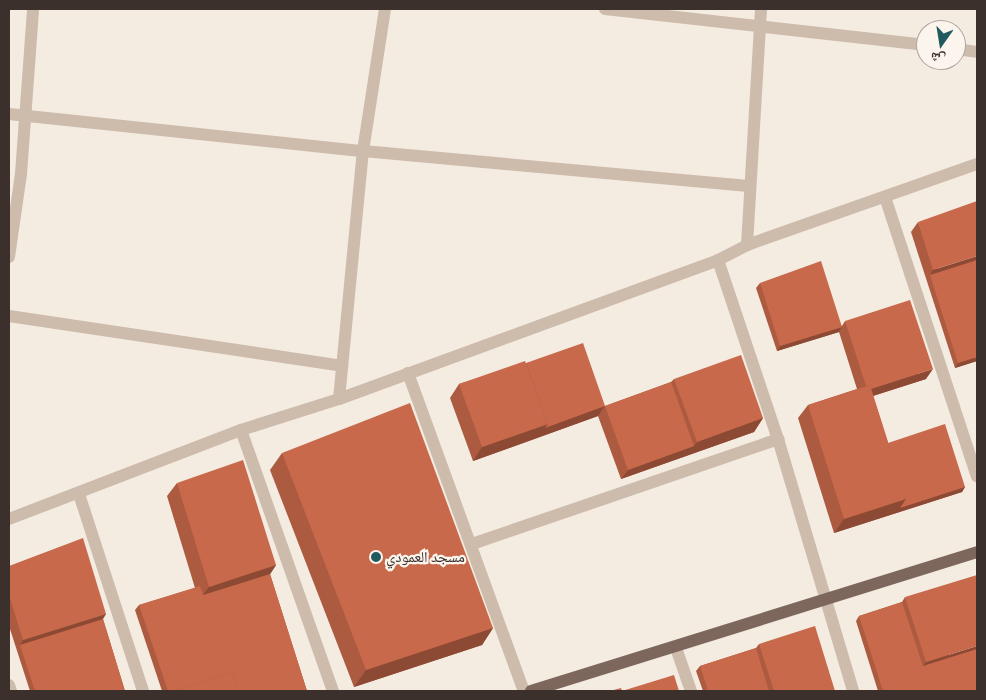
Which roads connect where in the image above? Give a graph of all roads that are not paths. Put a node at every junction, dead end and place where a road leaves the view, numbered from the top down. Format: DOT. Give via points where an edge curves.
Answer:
graph roads {
  1 [pos="34,9"];
  2 [pos="385,9"];
  3 [pos="605,9"];
  4 [pos="761,9"];
  5 [pos="760,24"];
  6 [pos="916,44"];
  7 [pos="9,114"];
  8 [pos="27,115"];
  9 [pos="363,152"];
  10 [pos="977,164"];
  11 [pos="748,186"];
  12 [pos="885,197"];
  13 [pos="746,245"];
  14 [pos="9,257"];
  15 [pos="718,260"];
  16 [pos="9,316"];
  17 [pos="342,366"];
  18 [pos="408,372"];
  19 [pos="339,399"];
  20 [pos="241,430"];
  21 [pos="778,440"];
  22 [pos="977,476"];
  23 [pos="79,494"];
  24 [pos="9,519"];
  25 [pos="472,544"];
  26 [pos="977,552"];
  27 [pos="825,599"];
  28 [pos="676,648"];
  29 [pos="9,685"];
  30 [pos="11,691"];
  31 [pos="143,691"];
  32 [pos="333,691"];
  33 [pos="524,691"];
  34 [pos="531,691"];
  35 [pos="690,691"];
  36 [pos="853,691"];
  1 -- 8 [label="street"];
  2 -- 9 [label="street"];
  3 -- 5 [label="street"];
  4 -- 5 [label="street"];
  5 -- 6 [label="street"];
  5 -- 11 [label="street"];
  7 -- 8 [label="street"];
  8 -- 9 [label="street"];
  8 -- 14 [label="street"];
  9 -- 11 [label="street"];
  9 -- 17 [label="street"];
  10 -- 12 [label="street"];
  11 -- 13 [label="street"];
  12 -- 13 [label="street"];
  12 -- 22 [label="street"];
  13 -- 15 [label="street"];
  15 -- 18 [label="street"];
  15 -- 21 [label="street"];
  16 -- 17 [label="street"];
  17 -- 19 [label="street"];
  18 -- 19 [label="street"];
  18 -- 25 [label="street"];
  19 -- 20 [label="street"];
  20 -- 23 [label="street"];
  20 -- 32 [label="street"];
  21 -- 25 [label="street"];
  21 -- 27 [label="street"];
  23 -- 24 [label="street"];
  23 -- 31 [label="street"];
  25 -- 33 [label="street"];
  26 -- 27 [label="main road"];
  27 -- 28 [label="main road"];
  27 -- 36 [label="street"];
  28 -- 34 [label="main road"];
  28 -- 35 [label="street"];
  29 -- 30 [label="street"];
}
